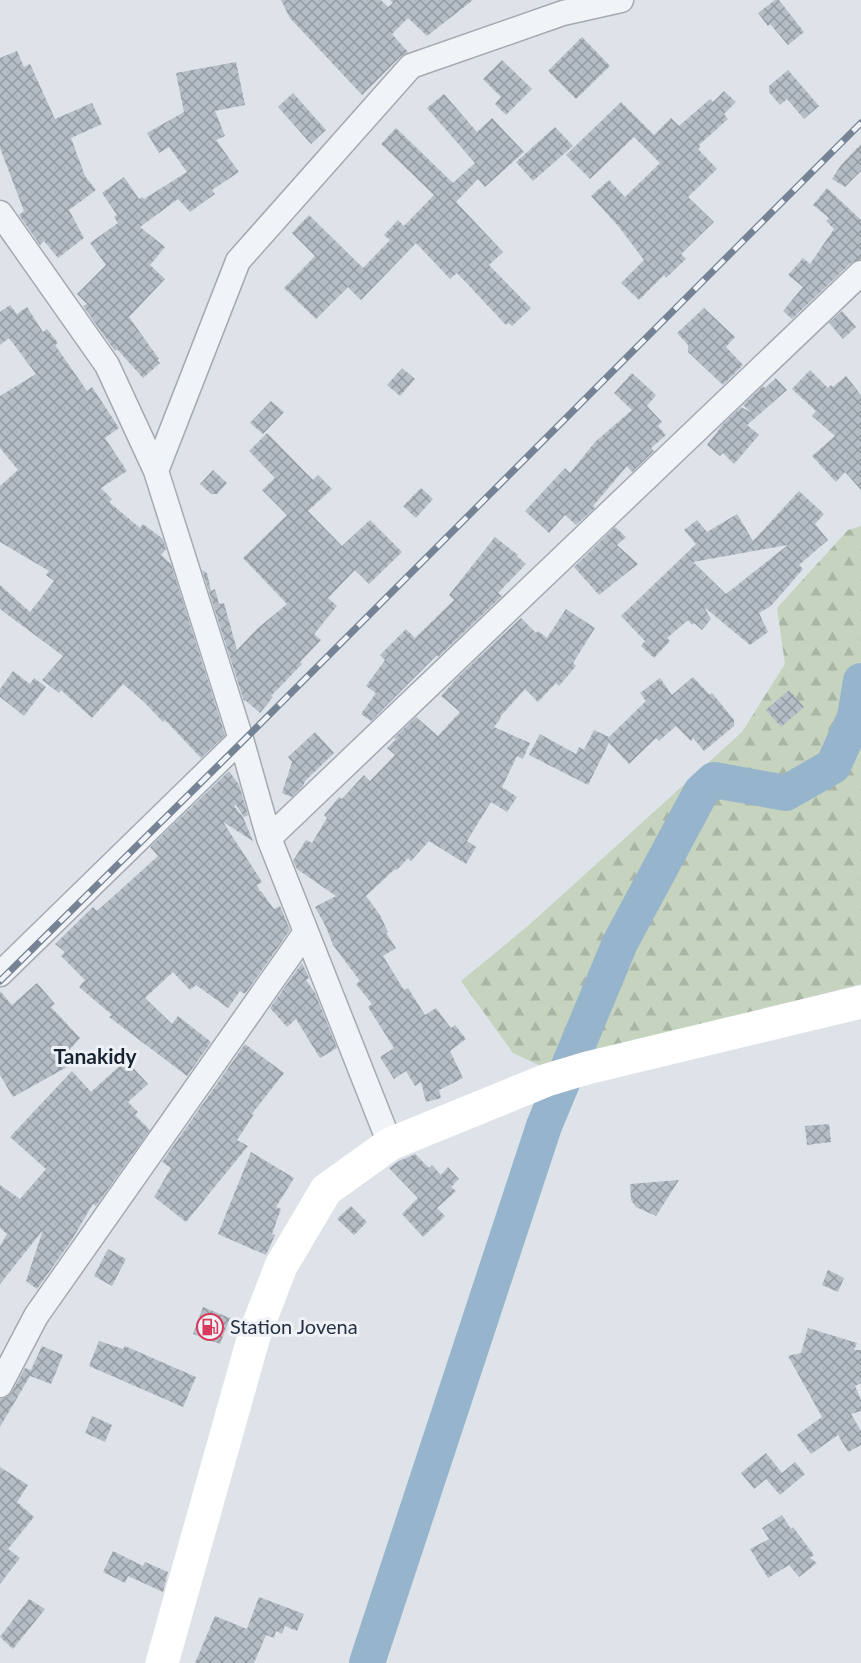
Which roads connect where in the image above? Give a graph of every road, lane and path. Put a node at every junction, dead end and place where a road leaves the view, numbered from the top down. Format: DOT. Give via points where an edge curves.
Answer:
graph roads {
  1 [pos="621,0"];
  2 [pos="0,213"];
  3 [pos="861,273"];
  4 [pos="156,471"];
  5 [pos="241,739"];
  6 [pos="269,838"];
  7 [pos="306,932"];
  8 [pos="0,974"];
  9 [pos="861,1002"];
  10 [pos="390,1144"];
  11 [pos="0,1384"];
  12 [pos="162,1663"];
  1 -- 4 [label="street" via="563,14 411,66 238,261"];
  2 -- 4 [label="street" via="107,365"];
  3 -- 6 [label="street"];
  4 -- 5 [label="street"];
  5 -- 6 [label="street"];
  5 -- 8 [label="street"];
  6 -- 7 [label="street"];
  7 -- 10 [label="street"];
  7 -- 11 [label="street" via="36,1316"];
  9 -- 10 [label="main road" via="547,1080"];
  10 -- 12 [label="main road" via="326,1190 281,1266 254,1336"];
}
